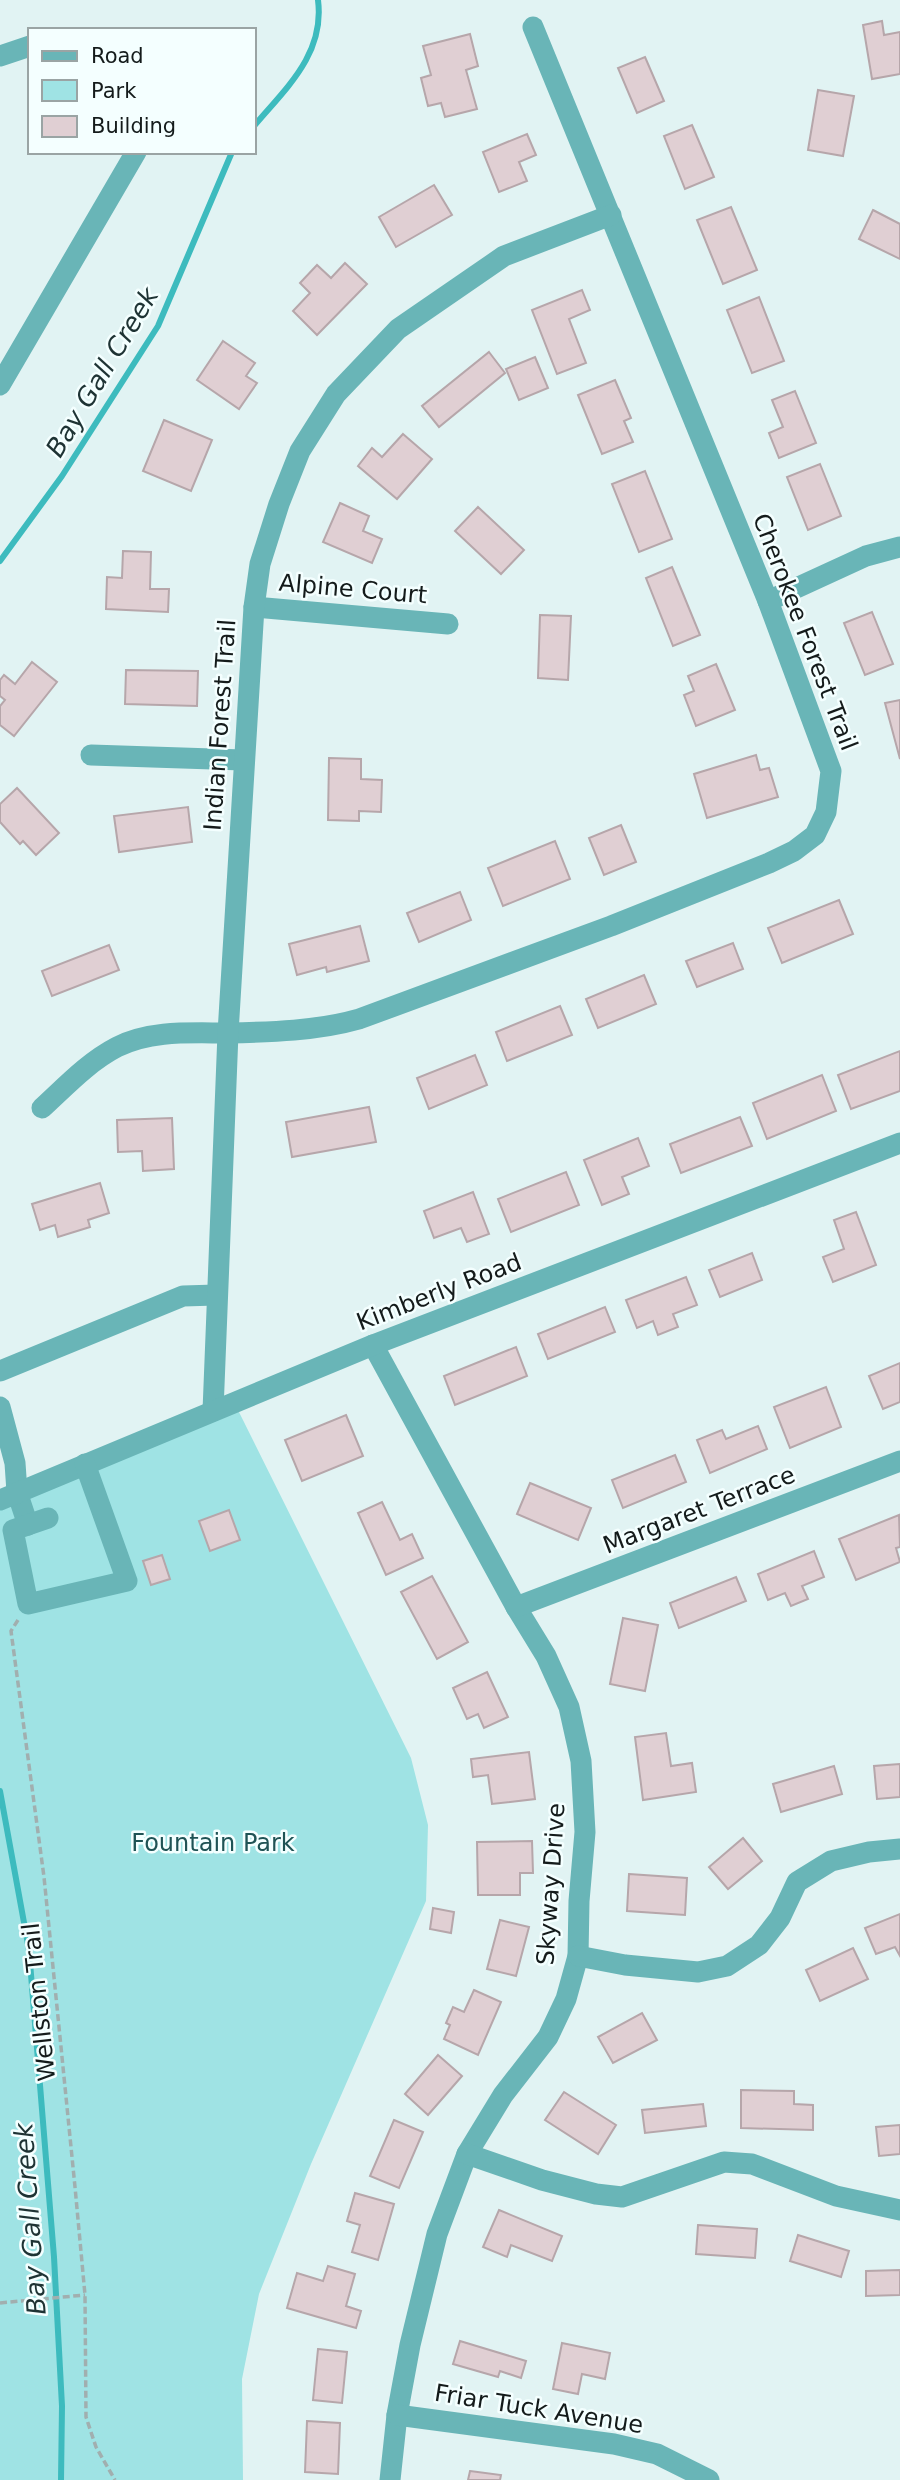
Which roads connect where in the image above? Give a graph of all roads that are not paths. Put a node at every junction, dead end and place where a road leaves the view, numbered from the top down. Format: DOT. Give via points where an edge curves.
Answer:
graph roads {
  1 [pos="533,27"];
  2 [pos="28,47"];
  3 [pos="0,56"];
  4 [pos="135,154"];
  5 [pos="611,215"];
  6 [pos="0,385"];
  7 [pos="900,547"];
  8 [pos="768,601"];
  9 [pos="254,607"];
  10 [pos="448,624"];
  11 [pos="91,755"];
  12 [pos="243,760"];
  13 [pos="228,1033"];
  14 [pos="42,1108"];
  15 [pos="900,1143"];
  16 [pos="216,1295"];
  17 [pos="373,1345"];
  18 [pos="0,1371"];
  19 [pos="0,1406"];
  20 [pos="213,1410"];
  21 [pos="900,1461"];
  22 [pos="85,1464"];
  23 [pos="9,1496"];
  24 [pos="516,1607"];
  25 [pos="900,1849"];
  26 [pos="578,1956"];
  27 [pos="467,2154"];
  28 [pos="900,2210"];
  29 [pos="397,2415"];
  30 [pos="390,2480"];
  31 [pos="709,2480"];
  1 -- 5 [label="street, Cherokee Forest Trail"];
  2 -- 3 [label="street"];
  4 -- 6 [label="street"];
  5 -- 8 [label="street, Cherokee Forest Trail"];
  5 -- 9 [label="street, Indian Forest Trail" via="504,256 398,329 336,394 300,451 279,503 260,564"];
  7 -- 8 [label="street" via="866,556"];
  8 -- 13 [label="street, Cherokee Forest Trail" via="831,772 826,812 815,835 769,863 359,1019 336,1026"];
  9 -- 10 [label="street, Alpine Court"];
  9 -- 12 [label="street, Indian Forest Trail"];
  11 -- 12 [label="street"];
  12 -- 13 [label="street, Indian Forest Trail"];
  13 -- 14 [label="street, Cherokee Forest Trail" via="158,1035 117,1047 83,1070"];
  13 -- 16 [label="street, Indian Forest Trail"];
  15 -- 17 [label="street, Kimberly Road"];
  16 -- 18 [label="street" via="183,1296"];
  16 -- 20 [label="street, Indian Forest Trail"];
  17 -- 20 [label="street, Kimberly Road"];
  17 -- 24 [label="street, Skyway Drive"];
  19 -- 23 [label="street" via="15,1463"];
  20 -- 22 [label="street, Kimberly Road"];
  21 -- 24 [label="street, Margaret Terrace"];
  22 -- 23 [label="street, Kimberly Road"];
  22 -- 23 [label="street" via="127,1581 28,1604 13,1530 38,1522"];
  24 -- 26 [label="street, Skyway Drive" via="546,1656 569,1707 581,1760 585,1832"];
  25 -- 26 [label="street" via="831,1861 797,1882 780,1918 759,1945 727,1966 698,1972"];
  26 -- 27 [label="street, Skyway Drive" via="566,1999 548,2037 503,2095"];
  27 -- 28 [label="street" via="542,2180 622,2197 724,2162 752,2164 836,2196"];
  27 -- 29 [label="street, Skyway Drive" via="422,2289"];
  29 -- 30 [label="street, Skyway Drive"];
  29 -- 31 [label="street, Friar Tuck Avenue" via="614,2444 657,2454"];
}
